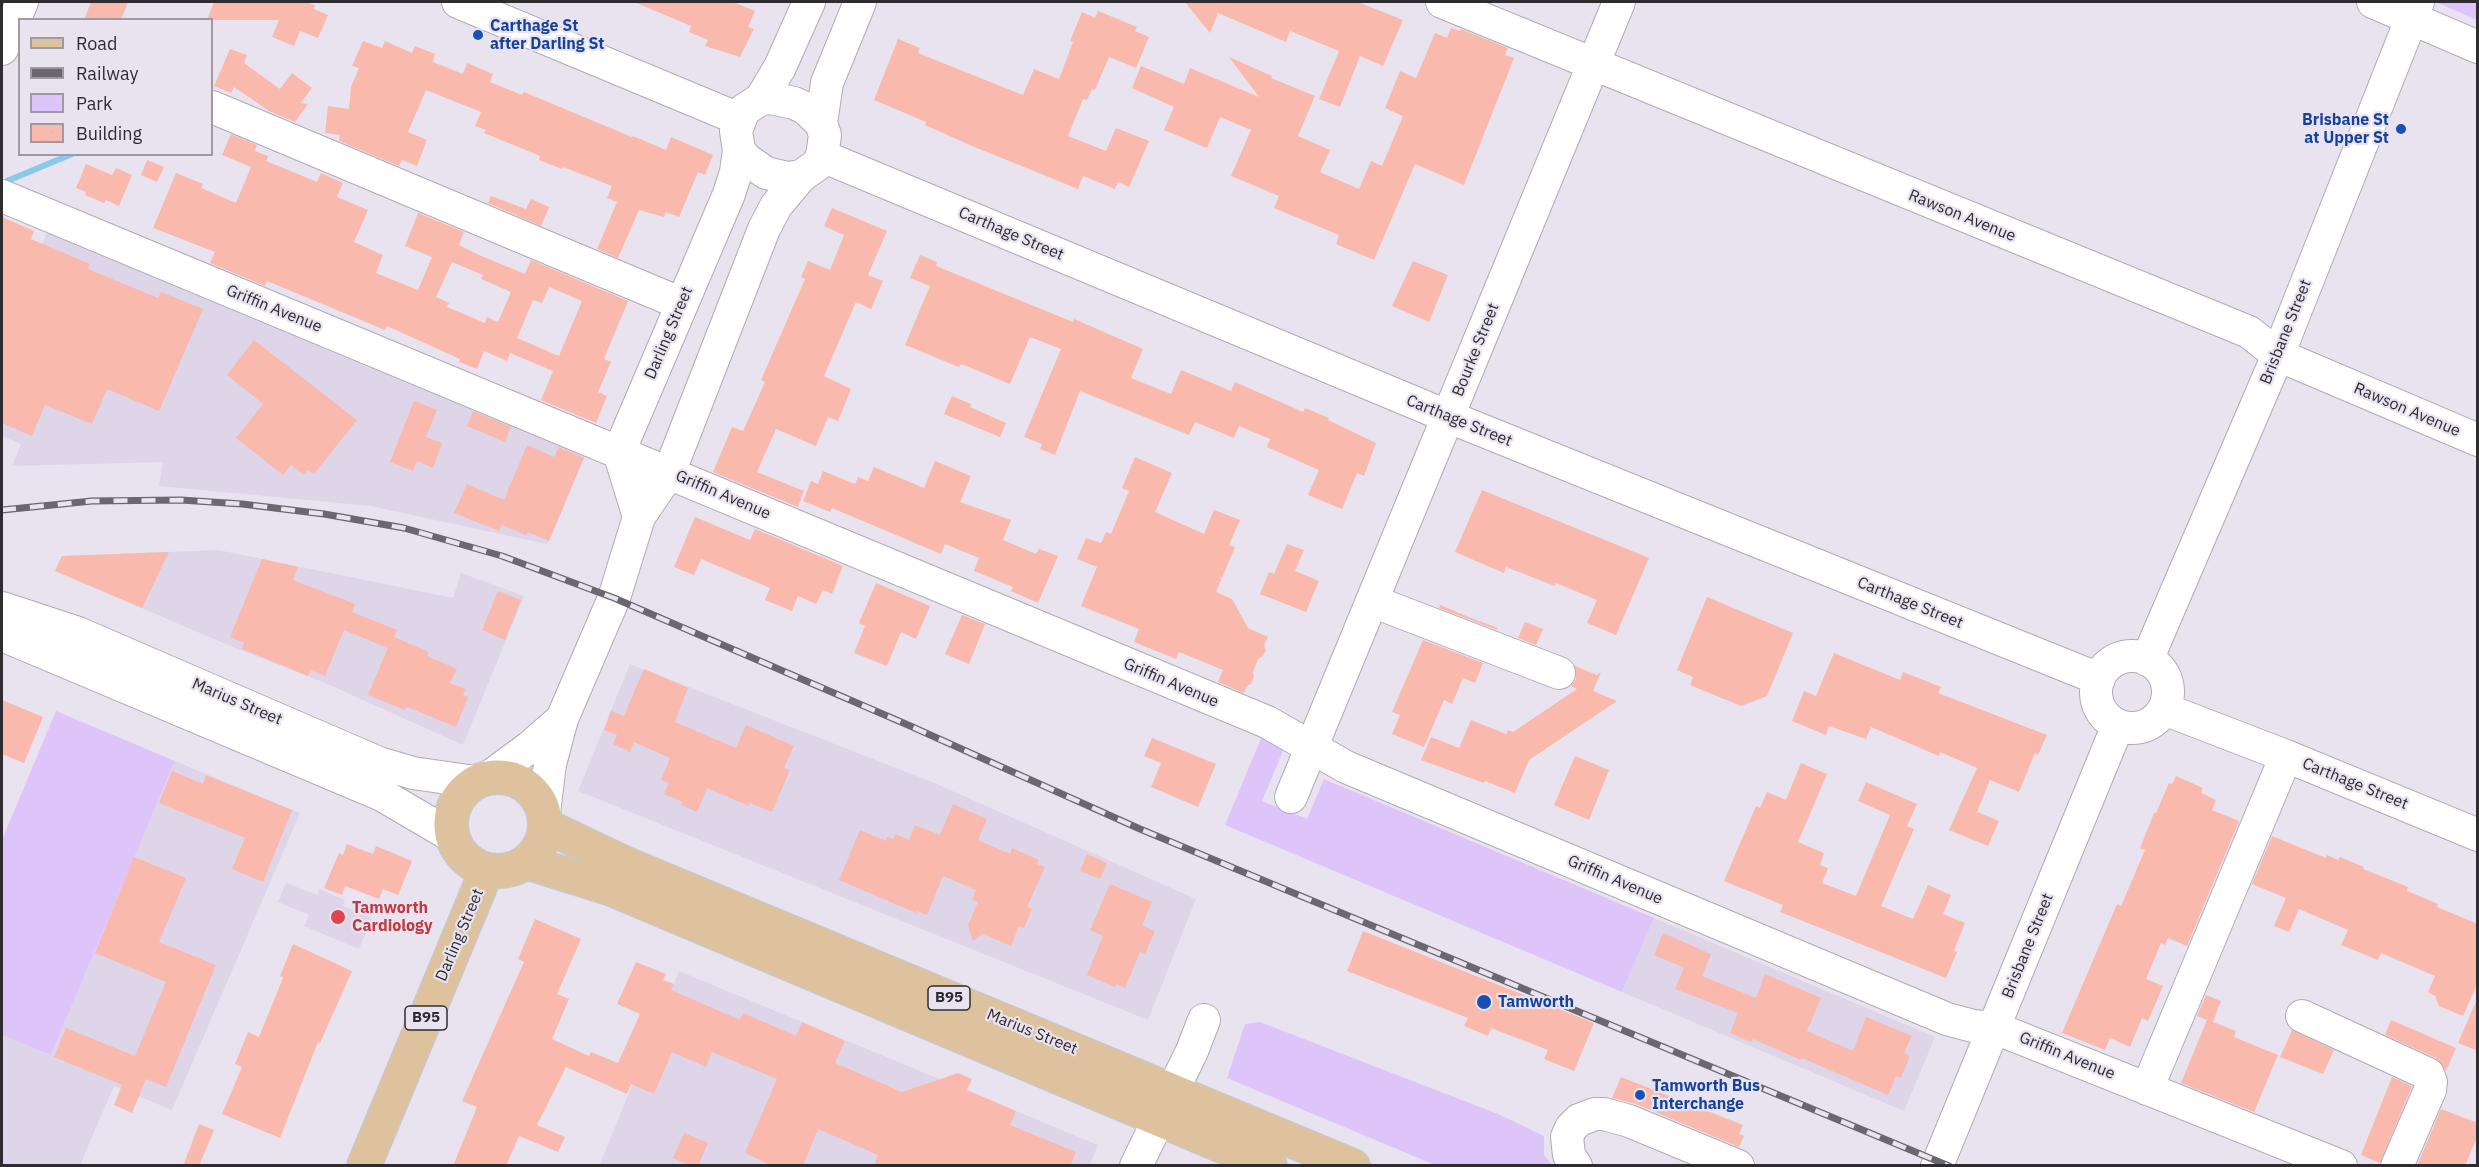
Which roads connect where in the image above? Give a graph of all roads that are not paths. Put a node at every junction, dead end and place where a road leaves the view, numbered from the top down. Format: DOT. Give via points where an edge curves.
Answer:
graph roads {
  1 [pos="458,2"];
  2 [pos="809,2"];
  3 [pos="860,2"];
  4 [pos="1442,2"];
  5 [pos="1619,2"];
  6 [pos="2373,2"];
  7 [pos="2415,10"];
  8 [pos="2478,47"];
  9 [pos="1592,64"];
  10 [pos="213,107"];
  11 [pos="746,123"];
  12 [pos="821,123"];
  13 [pos="812,166"];
  14 [pos="2,196"];
  15 [pos="682,304"];
  16 [pos="2278,355"];
  17 [pos="1449,417"];
  18 [pos="2478,440"];
  19 [pos="619,452"];
  20 [pos="669,473"];
  21 [pos="639,517"];
  22 [pos="1372,601"];
  23 [pos="2,608"];
  24 [pos="2,635"];
  25 [pos="126,654"];
  26 [pos="2147,660"];
  27 [pos="1559,673"];
  28 [pos="2099,679"];
  29 [pos="110,682"];
  30 [pos="2164,709"];
  31 [pos="562,719"];
  32 [pos="2118,725"];
  33 [pos="280,737"];
  34 [pos="1311,747"];
  35 [pos="2286,756"];
  36 [pos="482,780"];
  37 [pos="1291,797"];
  38 [pos="545,819"];
  39 [pos="2478,835"];
  40 [pos="452,836"];
  41 [pos="526,862"];
  42 [pos="487,870"];
  43 [pos="2302,1016"];
  44 [pos="1204,1020"];
  45 [pos="1995,1028"];
  46 [pos="2147,1089"];
  47 [pos="1165,1106"];
  48 [pos="364,1166"];
  49 [pos="1136,1166"];
  50 [pos="1270,1166"];
  51 [pos="1353,1166"];
  52 [pos="1576,1166"];
  53 [pos="1738,1166"];
  54 [pos="1937,1166"];
  55 [pos="2341,1166"];
  56 [pos="2397,1166"];
  1 -- 11 [label="street"];
  2 -- 11 [label="street, Darling Street" via="785,57"];
  3 -- 12 [label="street" via="827,83"];
  4 -- 9 [label="street, Rawson Avenue"];
  5 -- 9 [label="street, Bourke Street"];
  6 -- 7 [label="street"];
  7 -- 8 [label="street"];
  7 -- 16 [label="street, Brisbane Street"];
  9 -- 16 [label="street, Rawson Avenue" via="2249,332"];
  9 -- 17 [label="street, Bourke Street"];
  10 -- 15 [label="street"];
  11 -- 12 [label="street" via="771,98 805,108"];
  11 -- 13 [label="street" via="746,159 766,173 788,178"];
  11 -- 15 [label="street, Darling Street" via="729,194"];
  12 -- 13 [label="street" via="825,135"];
  13 -- 17 [label="street, Carthage Street"];
  13 -- 20 [label="street" via="776,206 764,229"];
  14 -- 19 [label="street, Griffin Avenue"];
  15 -- 19 [label="street, Darling Street"];
  16 -- 18 [label="street, Rawson Avenue"];
  16 -- 26 [label="street, Brisbane Street"];
  17 -- 22 [label="street, Bourke Street"];
  17 -- 28 [label="street, Carthage Street"];
  19 -- 20 [label="street, Griffin Avenue"];
  19 -- 21 [label="street"];
  20 -- 21 [label="street"];
  20 -- 34 [label="street, Griffin Avenue" via="1256,718"];
  21 -- 31 [label="street" via="614,598"];
  22 -- 27 [label="street"];
  22 -- 34 [label="street, Bourke Street"];
  23 -- 25 [label="street, Marius Street" via="46,620"];
  24 -- 29 [label="street, Marius Street"];
  25 -- 29 [label="street"];
  25 -- 33 [label="street, Marius Street"];
  26 -- 28 [label="street" via="2136,657 2113,662"];
  26 -- 30 [label="street" via="2164,675 2168,686"];
  28 -- 32 [label="street" via="2096,690 2102,711"];
  29 -- 33 [label="street, Marius Street"];
  30 -- 32 [label="street" via="2139,728"];
  30 -- 35 [label="street, Carthage Street"];
  31 -- 36 [label="street"];
  31 -- 38 [label="street" via="550,764"];
  32 -- 45 [label="street, Brisbane Street"];
  33 -- 36 [label="street, Marius Street" via="395,768"];
  33 -- 40 [label="street, Marius Street"];
  34 -- 37 [label="street, Bourke Street"];
  34 -- 45 [label="street, Griffin Avenue" via="1357,772 1947,1019"];
  35 -- 39 [label="street, Carthage Street"];
  35 -- 46 [label="street"];
  36 -- 38 [label="main road" via="501,776 523,783 539,799"];
  36 -- 40 [label="main road" via="465,790 455,806"];
  38 -- 41 [label="main road" via="543,840"];
  38 -- 47 [label="main road, Marius Street / B95" via="624,863"];
  40 -- 42 [label="main road" via="465,858"];
  41 -- 42 [label="main road" via="514,869"];
  41 -- 47 [label="main road, Marius Street / B95" via="609,888"];
  42 -- 48 [label="main road, Darling Street / B95"];
  43 -- 56 [label="street" via="2428,1074 2430,1090"];
  44 -- 47 [label="street"];
  45 -- 46 [label="street, Griffin Avenue"];
  45 -- 54 [label="street, Brisbane Street"];
  46 -- 55 [label="street, Griffin Avenue"];
  47 -- 49 [label="street"];
  47 -- 50 [label="main road, Marius Street / B95"];
  47 -- 51 [label="main road, Marius Street / B95"];
  52 -- 53 [label="street" via="1569,1155 1567,1137 1579,1120 1595,1114 1629,1121"];
}
